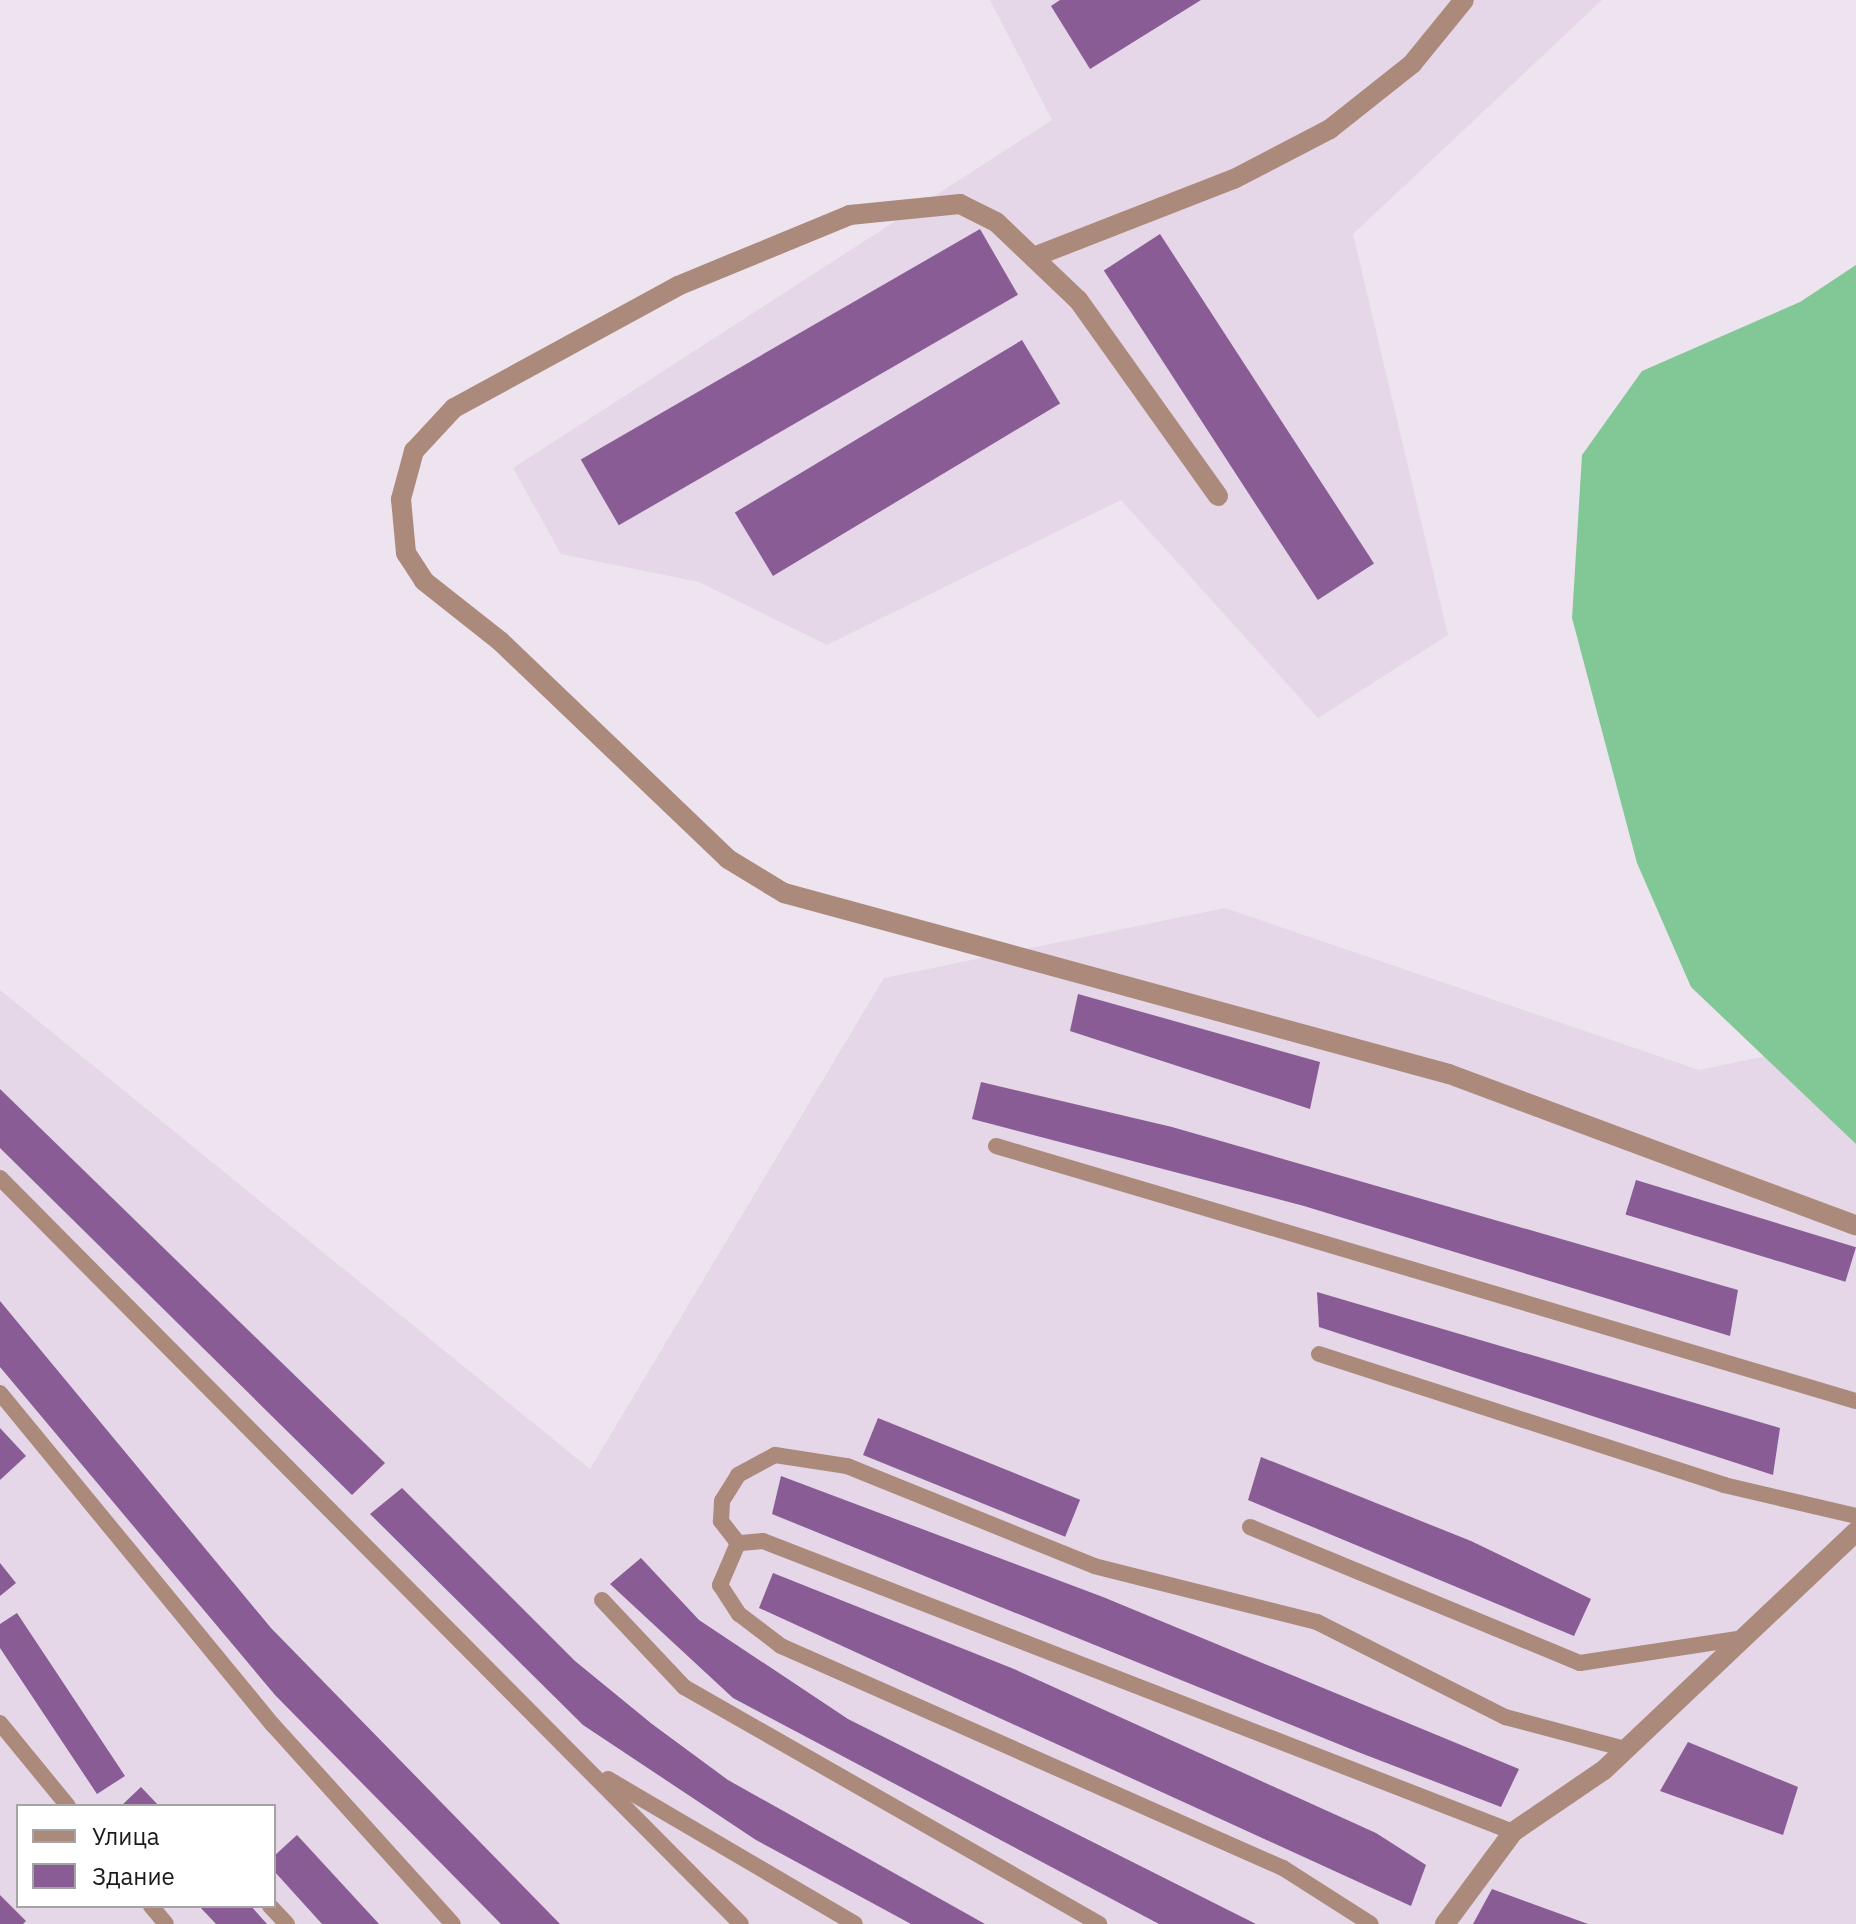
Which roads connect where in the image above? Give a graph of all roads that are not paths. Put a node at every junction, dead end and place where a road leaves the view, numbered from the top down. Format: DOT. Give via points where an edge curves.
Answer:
graph roads {
  1 [pos="1464,0"];
  2 [pos="1036,256"];
  3 [pos="1218,496"];
  4 [pos="996,1146"];
  5 [pos="0,1178"];
  6 [pos="1856,1225"];
  7 [pos="1319,1354"];
  8 [pos="0,1393"];
  9 [pos="1856,1401"];
  10 [pos="1856,1516"];
  11 [pos="1250,1527"];
  12 [pos="1856,1532"];
  13 [pos="738,1543"];
  14 [pos="602,1600"];
  15 [pos="1744,1638"];
  16 [pos="0,1723"];
  17 [pos="1625,1749"];
  18 [pos="588,1768"];
  19 [pos="66,1804"];
  20 [pos="1513,1832"];
  21 [pos="153,1908"];
  22 [pos="272,1908"];
  23 [pos="166,1924"];
  24 [pos="287,1924"];
  25 [pos="453,1924"];
  26 [pos="741,1924"];
  27 [pos="855,1924"];
  28 [pos="1099,1924"];
  29 [pos="1371,1924"];
  30 [pos="1445,1924"];
  1 -- 2 [label="street" via="1412,64 1330,129 1234,179"];
  2 -- 3 [label="street" via="1078,300"];
  2 -- 6 [label="street" via="960,204 850,215 678,286 454,408 414,451 401,499 406,553 424,581 500,641 728,859 784,893 1449,1074"];
  4 -- 9 [label="lane"];
  5 -- 18 [label="lane"];
  7 -- 10 [label="lane" via="1724,1485"];
  8 -- 25 [label="lane" via="273,1725"];
  11 -- 15 [label="lane" via="1580,1663"];
  12 -- 15 [label="street"];
  13 -- 17 [label="lane" via="721,1521 722,1501 738,1475 775,1455 847,1466 1094,1566 1317,1622 1505,1717"];
  13 -- 20 [label="lane" via="763,1541"];
  13 -- 29 [label="lane" via="720,1585 739,1614 781,1646 1283,1868"];
  14 -- 28 [label="lane" via="684,1687"];
  15 -- 17 [label="street"];
  16 -- 19 [label="lane"];
  17 -- 20 [label="street"];
  18 -- 26 [label="lane"];
  18 -- 27 [label="lane"];
  20 -- 30 [label="street"];
  21 -- 23 [label="lane"];
  22 -- 24 [label="lane"];
}
